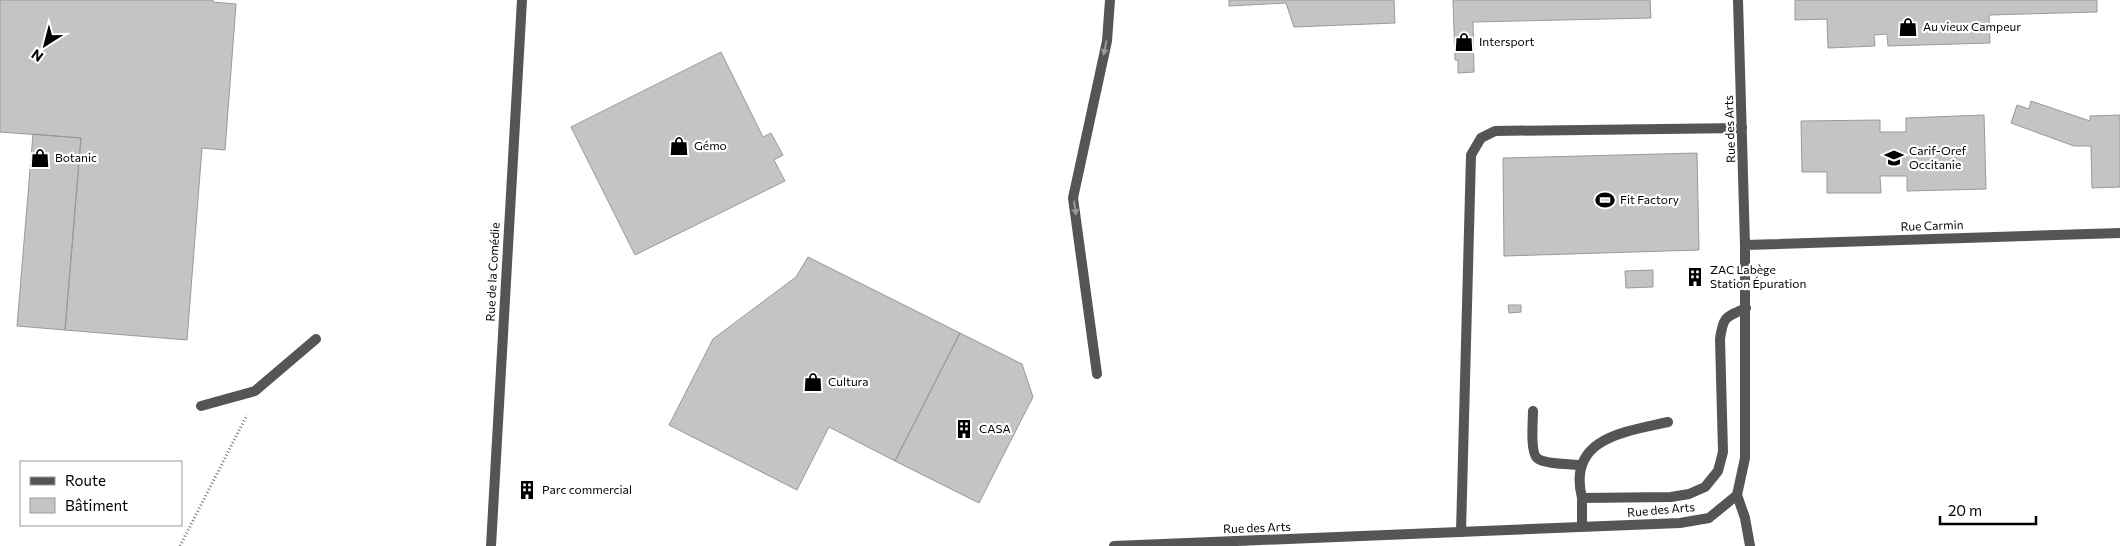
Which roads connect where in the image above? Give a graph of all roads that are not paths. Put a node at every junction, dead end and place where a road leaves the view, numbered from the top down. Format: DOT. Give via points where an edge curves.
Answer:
graph roads {
  1 [pos="522,0"];
  2 [pos="1110,0"];
  3 [pos="1738,0"];
  4 [pos="1742,128"];
  5 [pos="2120,233"];
  6 [pos="1745,245"];
  7 [pos="1746,308"];
  8 [pos="316,339"];
  9 [pos="1097,374"];
  10 [pos="201,406"];
  11 [pos="1533,411"];
  12 [pos="1668,422"];
  13 [pos="1580,465"];
  14 [pos="1737,495"];
  15 [pos="1582,498"];
  16 [pos="1582,527"];
  17 [pos="1461,532"];
  18 [pos="491,546"];
  19 [pos="1114,546"];
  20 [pos="1750,546"];
  1 -- 18 [label="street, Rue de la Comédie"];
  2 -- 9 [label="street, one-way" via="1107,41 1073,198"];
  3 -- 4 [label="street, Rue des Arts"];
  4 -- 6 [label="street, Rue des Arts"];
  4 -- 17 [label="street" via="1495,131 1481,138 1471,155"];
  5 -- 6 [label="street, Rue Carmin"];
  6 -- 7 [label="street, Rue des Arts"];
  7 -- 14 [label="street, Rue des Arts" via="1746,458"];
  7 -- 15 [label="street" via="1726,316 1722,322 1723,452 1718,471 1705,486 1689,494"];
  8 -- 10 [label="street" via="256,391"];
  11 -- 13 [label="street" via="1533,452 1537,459"];
  12 -- 13 [label="street" via="1617,433 1590,449"];
  13 -- 15 [label="street"];
  14 -- 16 [label="street, Rue des Arts" via="1709,518 1680,523"];
  14 -- 20 [label="street"];
  15 -- 16 [label="street"];
  16 -- 17 [label="street, Rue des Arts"];
  17 -- 19 [label="street, Rue des Arts"];
}
